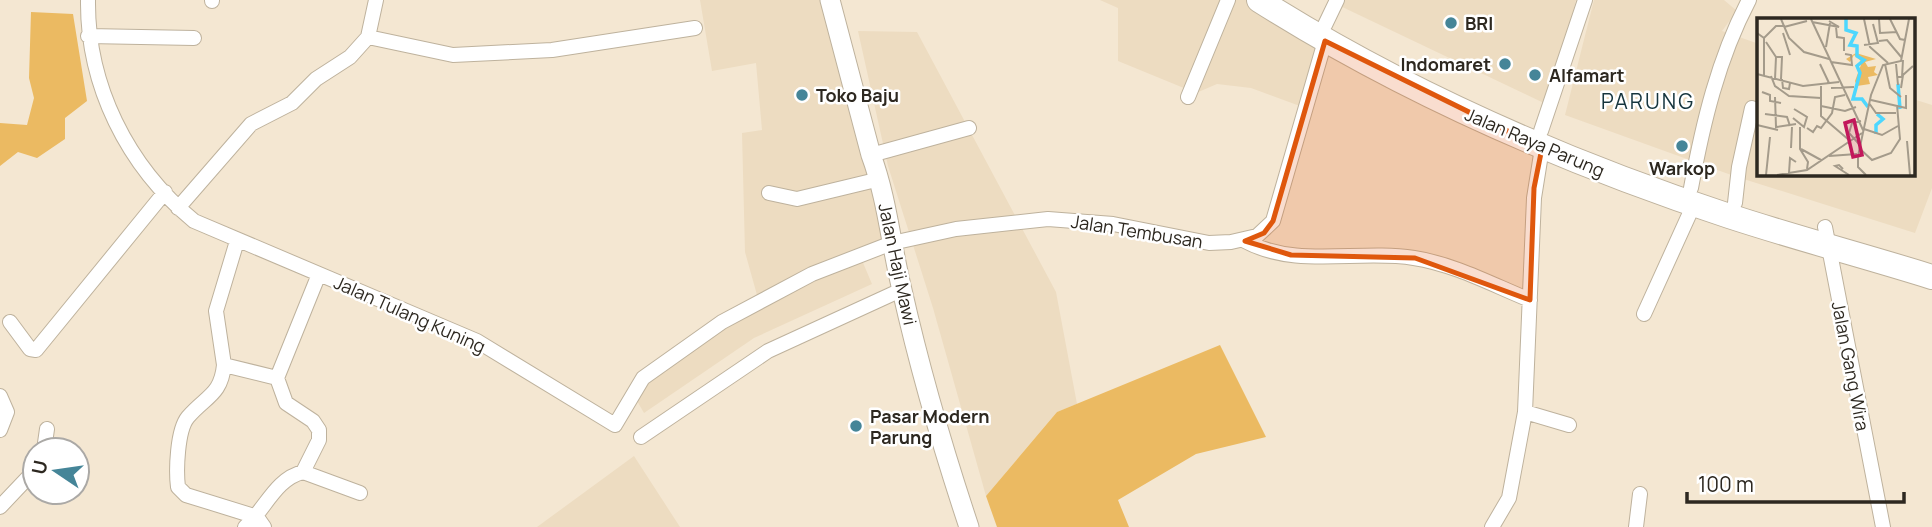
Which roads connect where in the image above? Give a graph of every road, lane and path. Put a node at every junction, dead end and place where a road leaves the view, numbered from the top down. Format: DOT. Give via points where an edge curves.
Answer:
graph roads {
  1 [pos="88,0"];
  2 [pos="376,0"];
  3 [pos="830,0"];
  4 [pos="1228,0"];
  5 [pos="1337,0"];
  6 [pos="1585,0"];
  7 [pos="1749,0"];
  8 [pos="1276,3"];
  9 [pos="695,28"];
  10 [pos="1325,33"];
  11 [pos="88,36"];
  12 [pos="368,37"];
  13 [pos="194,38"];
  14 [pos="1188,97"];
  15 [pos="1752,108"];
  16 [pos="968,128"];
  17 [pos="1541,139"];
  18 [pos="871,155"];
  19 [pos="880,179"];
  20 [pos="165,192"];
  21 [pos="769,193"];
  22 [pos="1693,196"];
  23 [pos="1735,203"];
  24 [pos="178,208"];
  25 [pos="1826,236"];
  26 [pos="1245,241"];
  27 [pos="237,242"];
  28 [pos="892,243"];
  29 [pos="1932,263"];
  30 [pos="319,274"];
  31 [pos="1932,277"];
  32 [pos="901,290"];
  33 [pos="1530,300"];
  34 [pos="1644,314"];
  35 [pos="10,322"];
  36 [pos="224,365"];
  37 [pos="277,378"];
  38 [pos="0,396"];
  39 [pos="1525,412"];
  40 [pos="1569,425"];
  41 [pos="47,429"];
  42 [pos="0,430"];
  43 [pos="46,436"];
  44 [pos="641,437"];
  45 [pos="303,472"];
  46 [pos="21,488"];
  47 [pos="360,493"];
  48 [pos="1640,494"];
  49 [pos="0,507"];
  50 [pos="260,522"];
  51 [pos="245,527"];
  52 [pos="969,527"];
  53 [pos="1492,527"];
  54 [pos="1636,527"];
  55 [pos="1883,527"];
  1 -- 11 [label="street, Jalan Tulang Kuning"];
  2 -- 12 [label="street"];
  3 -- 18 [label="street, Jalan Haji Mawi"];
  4 -- 14 [label="street"];
  5 -- 10 [label="street"];
  6 -- 17 [label="street"];
  7 -- 22 [label="street" via="1729,39 1702,129"];
  8 -- 10 [label="highway, Jalan Raya Parung"];
  9 -- 12 [label="street" via="552,50 453,55"];
  10 -- 17 [label="highway, Jalan Raya Parung" via="1463,112"];
  10 -- 26 [label="street" via="1273,221 1264,233"];
  11 -- 13 [label="street"];
  11 -- 20 [label="street, Jalan Tulang Kuning" via="110,115"];
  12 -- 24 [label="street" via="351,57 316,79 292,103 251,124"];
  15 -- 23 [label="street"];
  16 -- 18 [label="street"];
  17 -- 22 [label="highway, Jalan Raya Parung"];
  17 -- 33 [label="street" via="1534,188"];
  18 -- 19 [label="street, Jalan Haji Mawi"];
  19 -- 21 [label="street" via="797,199"];
  19 -- 28 [label="street, Jalan Haji Mawi"];
  20 -- 24 [label="street, Jalan Tulang Kuning"];
  20 -- 35 [label="street" via="36,350 30,349"];
  22 -- 23 [label="highway, Jalan Raya Parung"];
  22 -- 25 [label="highway, Jalan Raya Parung"];
  22 -- 34 [label="street"];
  23 -- 25 [label="highway, Jalan Raya Parung"];
  24 -- 27 [label="street, Jalan Tulang Kuning" via="203,227"];
  25 -- 29 [label="highway, Jalan Raya Parung"];
  25 -- 31 [label="highway, Jalan Raya Parung"];
  25 -- 55 [label="street, Jalan Gang Wira"];
  26 -- 28 [label="street, Jalan Tembusan" via="1209,243 1113,224 1048,219 956,229"];
  26 -- 33 [label="street" via="1291,255 1415,258"];
  27 -- 30 [label="street, Jalan Tulang Kuning"];
  27 -- 36 [label="street" via="216,311"];
  28 -- 30 [label="street, Jalan Tulang Kuning" via="812,274 722,322 643,378 615,425 477,341"];
  28 -- 32 [label="street, Jalan Haji Mawi"];
  30 -- 37 [label="street"];
  32 -- 44 [label="street" via="768,351"];
  32 -- 52 [label="street, Jalan Haji Mawi"];
  33 -- 39 [label="street"];
  36 -- 37 [label="street"];
  36 -- 50 [label="street" via="220,387 186,419 177,460 178,487 186,495"];
  37 -- 45 [label="street" via="286,403 313,421 318,430 319,440"];
  38 -- 42 [label="street" via="7,412"];
  39 -- 40 [label="street"];
  39 -- 53 [label="street" via="1508,498"];
  41 -- 43 [label="street"];
  45 -- 47 [label="street"];
  45 -- 50 [label="street" via="271,494"];
  46 -- 49 [label="street"];
  48 -- 54 [label="street"];
  50 -- 51 [label="street"];
}
